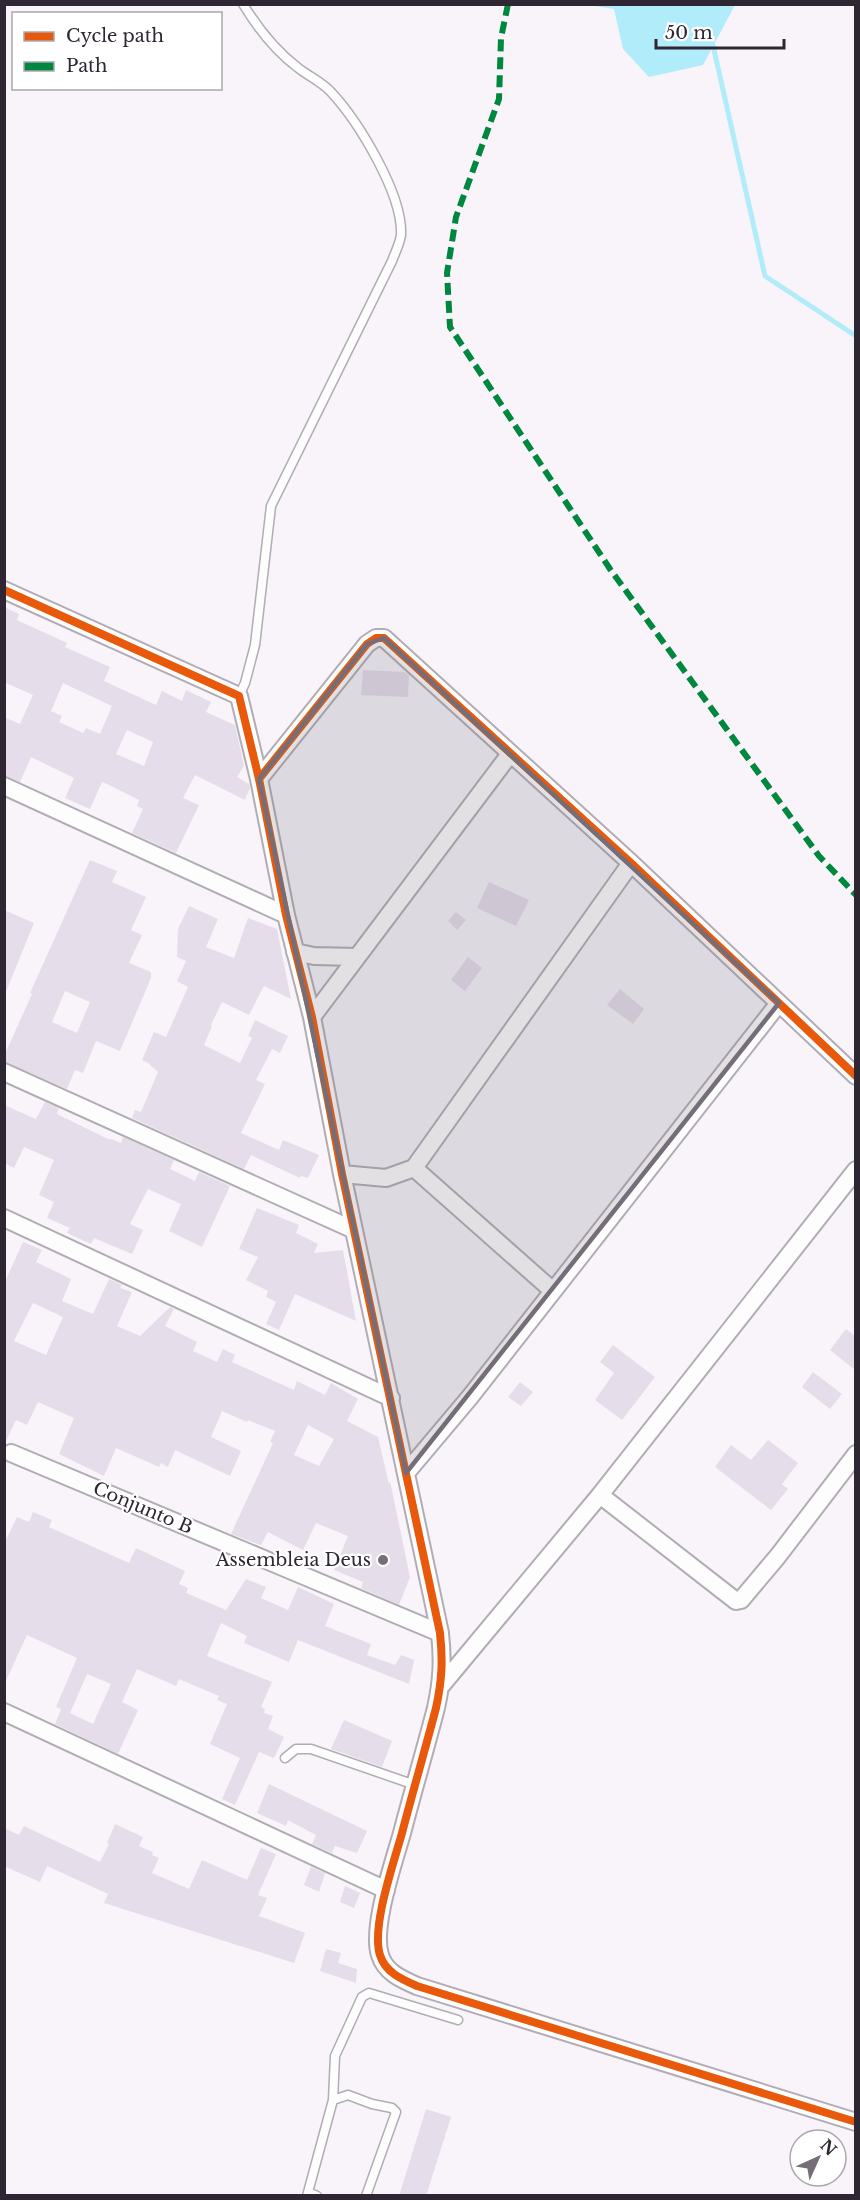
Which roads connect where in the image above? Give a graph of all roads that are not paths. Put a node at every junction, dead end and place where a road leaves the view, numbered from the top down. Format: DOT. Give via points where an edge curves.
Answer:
graph roads {
  1 [pos="243,4"];
  2 [pos="4,590"];
  3 [pos="239,696"];
  4 [pos="510,754"];
  5 [pos="260,779"];
  6 [pos="4,786"];
  7 [pos="631,863"];
  8 [pos="286,915"];
  9 [pos="295,952"];
  10 [pos="357,957"];
  11 [pos="779,1003"];
  12 [pos="312,1017"];
  13 [pos="4,1072"];
  14 [pos="855,1076"];
  15 [pos="414,1168"];
  16 [pos="855,1170"];
  17 [pos="342,1174"];
  18 [pos="4,1218"];
  19 [pos="354,1230"];
  20 [pos="553,1291"];
  21 [pos="391,1398"];
  22 [pos="11,1453"];
  23 [pos="855,1454"];
  24 [pos="406,1473"];
  25 [pos="600,1495"];
  26 [pos="440,1633"];
  27 [pos="440,1687"];
  28 [pos="4,1712"];
  29 [pos="285,1758"];
  30 [pos="415,1785"];
  31 [pos="386,1890"];
  32 [pos="458,2020"];
  33 [pos="333,2100"];
  34 [pos="855,2121"];
  35 [pos="308,2194"];
  36 [pos="317,2196"];
  37 [pos="366,2196"];
  1 -- 3 [label="lane" via="254,23 296,67 330,90 361,133 384,171 398,210 401,236 271,506 255,645"];
  2 -- 3 [label="street"];
  3 -- 5 [label="street"];
  4 -- 5 [label="street" via="384,638 376,638 367,644"];
  4 -- 7 [label="street"];
  4 -- 10 [label="street"];
  5 -- 8 [label="street"];
  6 -- 8 [label="street"];
  7 -- 11 [label="street"];
  7 -- 15 [label="street"];
  8 -- 9 [label="street"];
  9 -- 10 [label="street"];
  9 -- 12 [label="street"];
  10 -- 12 [label="street"];
  11 -- 14 [label="street"];
  11 -- 20 [label="street"];
  12 -- 17 [label="street"];
  13 -- 19 [label="street"];
  15 -- 17 [label="street" via="386,1178"];
  15 -- 20 [label="street"];
  16 -- 25 [label="street"];
  17 -- 19 [label="street"];
  18 -- 21 [label="street"];
  19 -- 21 [label="street"];
  20 -- 24 [label="street"];
  21 -- 24 [label="street"];
  22 -- 26 [label="street, Conjunto B"];
  23 -- 25 [label="street" via="778,1556 736,1601"];
  24 -- 26 [label="street"];
  25 -- 27 [label="street"];
  26 -- 27 [label="street"];
  27 -- 30 [label="street"];
  28 -- 31 [label="street"];
  29 -- 30 [label="lane" via="296,1749 311,1749"];
  30 -- 31 [label="street"];
  31 -- 34 [label="street" via="377,1946 387,1969 400,1979"];
  32 -- 33 [label="lane" via="369,1993 362,1997 335,2056"];
  33 -- 35 [label="lane"];
  33 -- 37 [label="lane" via="348,2095 396,2112"];
  35 -- 36 [label="lane"];
}
